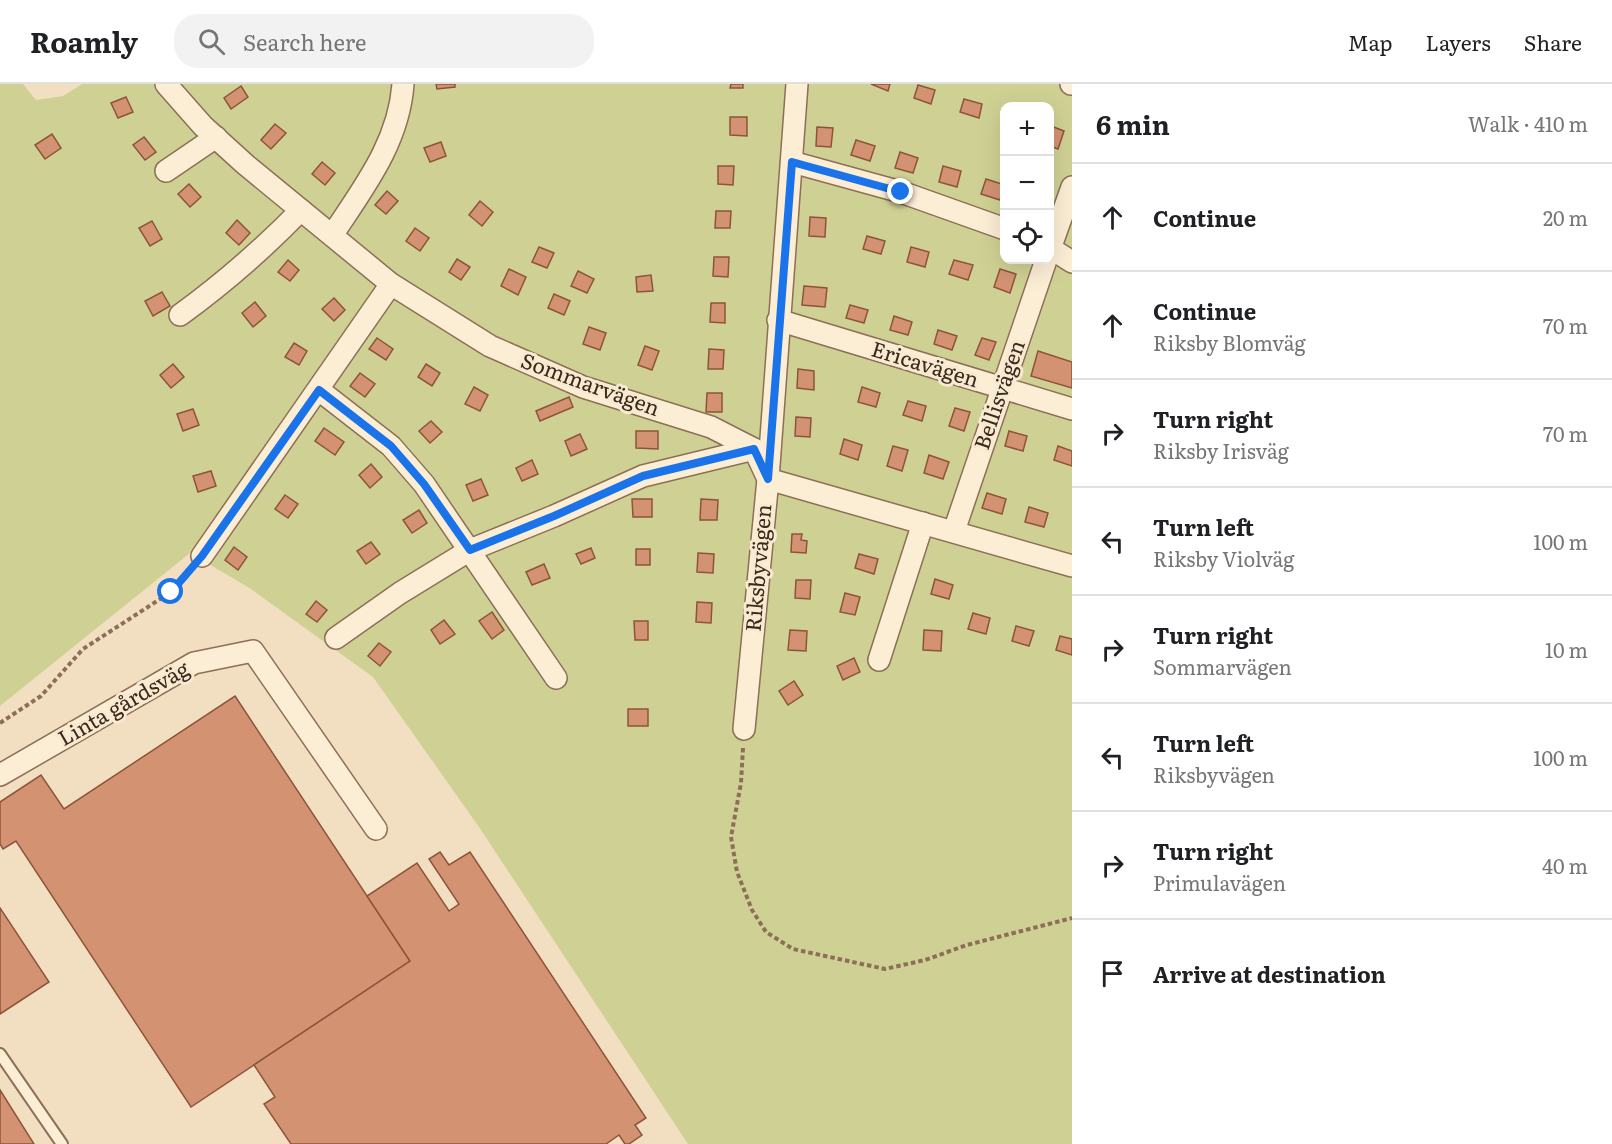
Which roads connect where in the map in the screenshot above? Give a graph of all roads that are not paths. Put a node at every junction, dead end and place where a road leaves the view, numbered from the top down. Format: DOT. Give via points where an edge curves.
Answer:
graph roads {
  1 [pos="166,84"];
  2 [pos="403,84"];
  3 [pos="797,84"];
  4 [pos="216,137"];
  5 [pos="792,162"];
  6 [pos="166,171"];
  7 [pos="1072,187"];
  8 [pos="301,210"];
  9 [pos="1000,227"];
  10 [pos="333,234"];
  11 [pos="1054,238"];
  12 [pos="1054,251"];
  13 [pos="1072,262"];
  14 [pos="1045,264"];
  15 [pos="391,284"];
  16 [pos="180,315"];
  17 [pos="778,320"];
  18 [pos="1002,388"];
  19 [pos="319,390"];
  20 [pos="1072,409"];
  21 [pos="754,449"];
  22 [pos="768,479"];
  23 [pos="923,523"];
  24 [pos="954,531"];
  25 [pos="470,550"];
  26 [pos="202,556"];
  27 [pos="1072,566"];
  28 [pos="336,638"];
  29 [pos="879,660"];
  30 [pos="556,678"];
  31 [pos="744,729"];
  32 [pos="0,775"];
  33 [pos="376,829"];
  34 [pos="0,1054"];
  35 [pos="62,1144"];
  1 -- 4 [label="street, Sommarvägen"];
  2 -- 10 [label="street" via="398,118 385,153"];
  3 -- 5 [label="street, Riksbyvägen"];
  4 -- 6 [label="street"];
  4 -- 8 [label="street, Sommarvägen"];
  5 -- 9 [label="street" via="901,192"];
  5 -- 17 [label="street, Riksbyvägen"];
  7 -- 11 [label="street"];
  8 -- 10 [label="street, Sommarvägen"];
  8 -- 16 [label="street" via="224,284"];
  10 -- 15 [label="street, Sommarvägen"];
  12 -- 13 [label="street"];
  14 -- 18 [label="street, Bellisvägen"];
  15 -- 19 [label="street"];
  15 -- 21 [label="street, Sommarvägen" via="490,346 583,387 711,428"];
  17 -- 18 [label="street, Ericavägen"];
  17 -- 22 [label="street, Riksbyvägen"];
  18 -- 20 [label="street, Ericavägen"];
  18 -- 24 [label="street, Bellisvägen"];
  19 -- 25 [label="street" via="391,446 424,484"];
  19 -- 26 [label="street"];
  21 -- 22 [label="street"];
  21 -- 25 [label="street" via="643,476"];
  22 -- 23 [label="street"];
  22 -- 31 [label="street, Riksbyvägen"];
  23 -- 24 [label="street"];
  23 -- 29 [label="street"];
  24 -- 27 [label="street"];
  25 -- 28 [label="street"];
  25 -- 30 [label="street"];
  32 -- 33 [label="street, Linta gårdsväg" via="194,663 253,651"];
  34 -- 35 [label="lane"];
}
